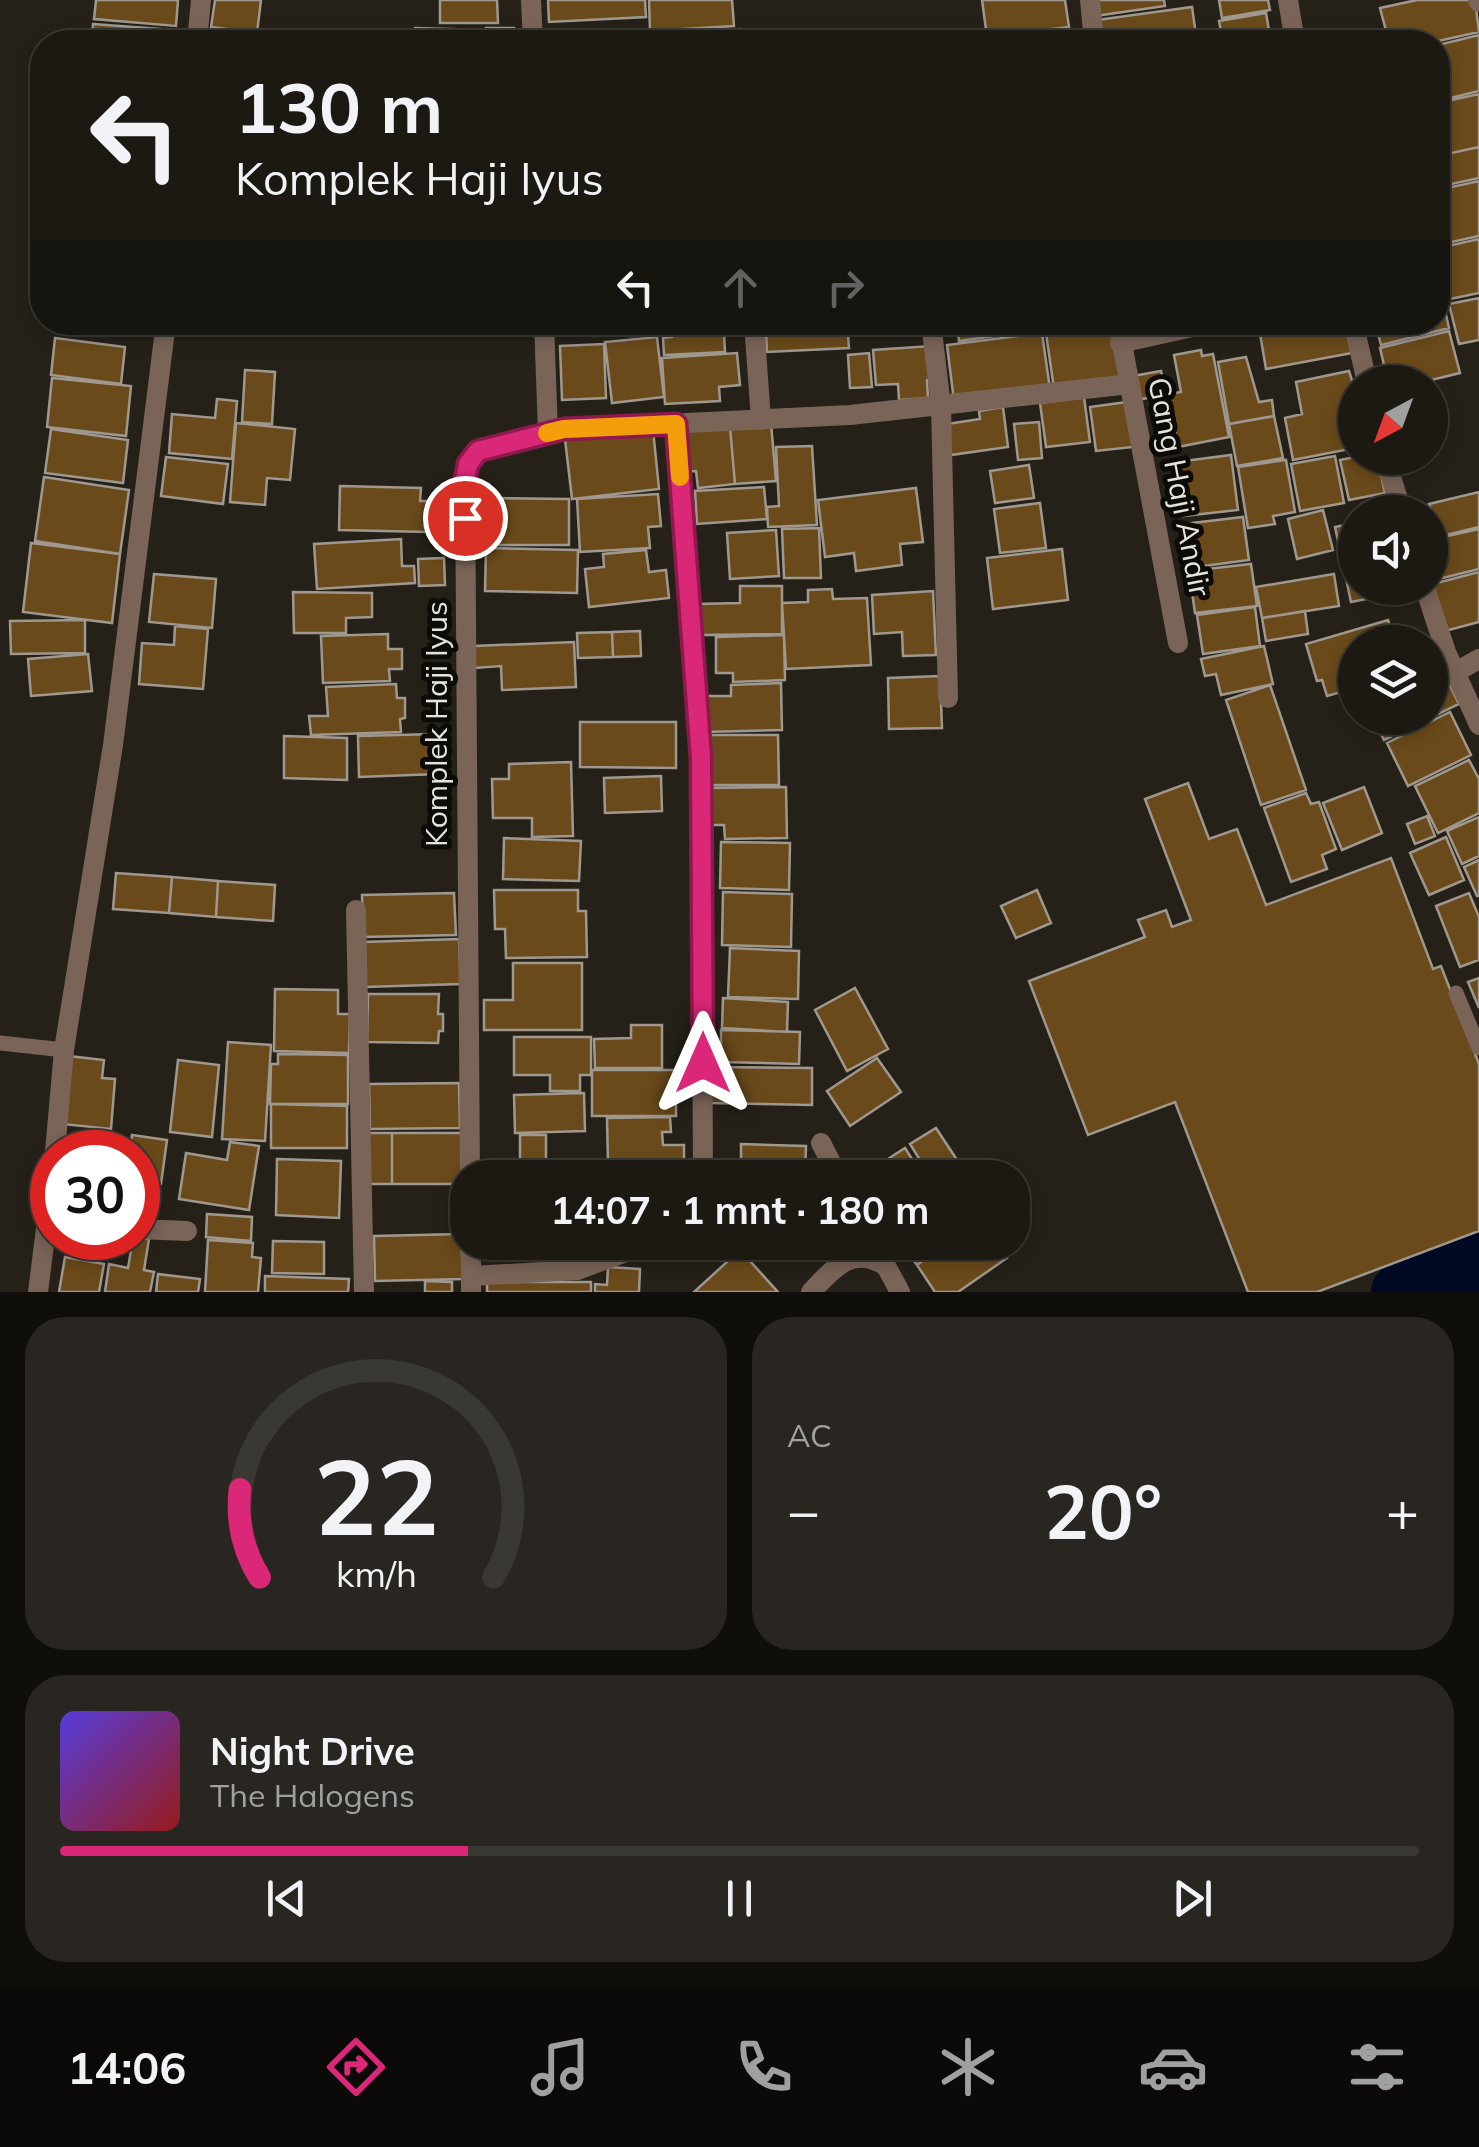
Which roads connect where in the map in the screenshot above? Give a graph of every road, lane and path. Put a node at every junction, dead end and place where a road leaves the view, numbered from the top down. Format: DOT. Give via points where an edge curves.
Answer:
graph roads {
  1 [pos="201,0"];
  2 [pos="532,0"];
  3 [pos="1090,0"];
  4 [pos="1288,0"];
  5 [pos="198,30"];
  6 [pos="533,30"];
  7 [pos="1093,30"];
  8 [pos="1293,30"];
  9 [pos="164,335"];
  10 [pos="544,335"];
  11 [pos="755,335"];
  12 [pos="932,335"];
  13 [pos="1119,335"];
  14 [pos="1356,335"];
  15 [pos="1363,365"];
  16 [pos="1130,384"];
  17 [pos="941,406"];
  18 [pos="761,420"];
  19 [pos="676,424"];
  20 [pos="548,433"];
  21 [pos="1432,605"];
  22 [pos="1178,643"];
  23 [pos="1479,659"];
  24 [pos="1454,672"];
  25 [pos="948,698"];
  26 [pos="1479,725"];
  27 [pos="356,910"];
  28 [pos="1456,992"];
  29 [pos="0,1044"];
  30 [pos="1479,1048"];
  31 [pos="64,1050"];
  32 [pos="57,1130"];
  33 [pos="821,1143"];
  34 [pos="470,1160"];
  35 [pos="704,1160"];
  36 [pos="830,1160"];
  37 [pos="160,1230"];
  38 [pos="187,1231"];
  39 [pos="44,1260"];
  40 [pos="604,1260"];
  41 [pos="882,1260"];
  42 [pos="884,1265"];
  43 [pos="471,1284"];
  44 [pos="38,1292"];
  45 [pos="364,1292"];
  46 [pos="811,1292"];
  47 [pos="900,1292"];
  1 -- 5 [label="street"];
  2 -- 6 [label="street"];
  3 -- 7 [label="street"];
  4 -- 8 [label="street"];
  9 -- 31 [label="street" via="113,745"];
  10 -- 20 [label="street"];
  11 -- 18 [label="street"];
  12 -- 17 [label="street"];
  13 -- 16 [label="street, Gang Haji Andir"];
  14 -- 15 [label="street"];
  16 -- 17 [label="street, Komplek Haji Iyus"];
  16 -- 22 [label="street, Gang Haji Andir"];
  17 -- 18 [label="street, Komplek Haji Iyus"];
  17 -- 25 [label="street"];
  18 -- 19 [label="street, Komplek Haji Iyus"];
  19 -- 20 [label="street, Komplek Haji Iyus"];
  19 -- 35 [label="street" via="701,758"];
  20 -- 34 [label="street, Komplek Haji Iyus" via="478,451 465,480"];
  21 -- 24 [label="street"];
  23 -- 24 [label="street"];
  24 -- 26 [label="street"];
  27 -- 45 [label="street"];
  28 -- 30 [label="lane"];
  29 -- 31 [label="lane"];
  31 -- 32 [label="street"];
  33 -- 36 [label="street"];
  37 -- 38 [label="street"];
  39 -- 44 [label="street"];
  40 -- 43 [label="street" via="577,1270"];
  41 -- 42 [label="street"];
  42 -- 46 [label="street" via="870,1256 853,1258"];
  42 -- 47 [label="street"];
}
